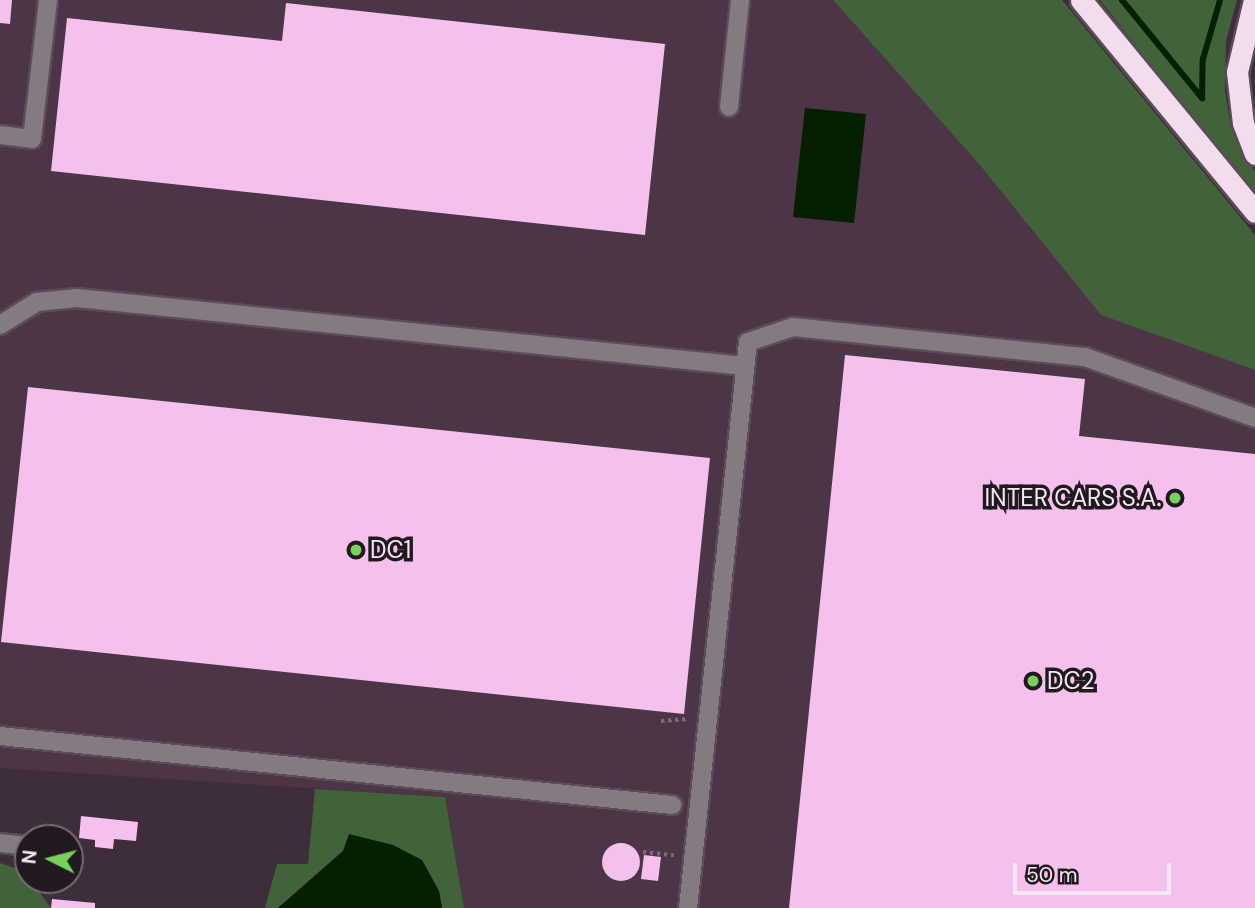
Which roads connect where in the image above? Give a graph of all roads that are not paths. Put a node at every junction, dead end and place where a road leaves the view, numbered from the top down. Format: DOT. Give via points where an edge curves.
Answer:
graph roads {
  1 [pos="48,0"];
  2 [pos="740,0"];
  3 [pos="1081,0"];
  4 [pos="1254,0"];
  5 [pos="729,107"];
  6 [pos="1,137"];
  7 [pos="1255,154"];
  8 [pos="1255,212"];
  9 [pos="0,325"];
  10 [pos="745,366"];
  11 [pos="1255,418"];
  12 [pos="0,736"];
  13 [pos="673,805"];
  14 [pos="688,908"];
  1 -- 6 [label="lane" via="32,139"];
  2 -- 5 [label="lane"];
  3 -- 8 [label="highway"];
  4 -- 7 [label="highway" via="1237,72 1243,122"];
  9 -- 10 [label="lane" via="37,302 77,298"];
  10 -- 11 [label="lane" via="748,342 793,327 1085,356"];
  10 -- 14 [label="lane"];
  12 -- 13 [label="lane"];
}
